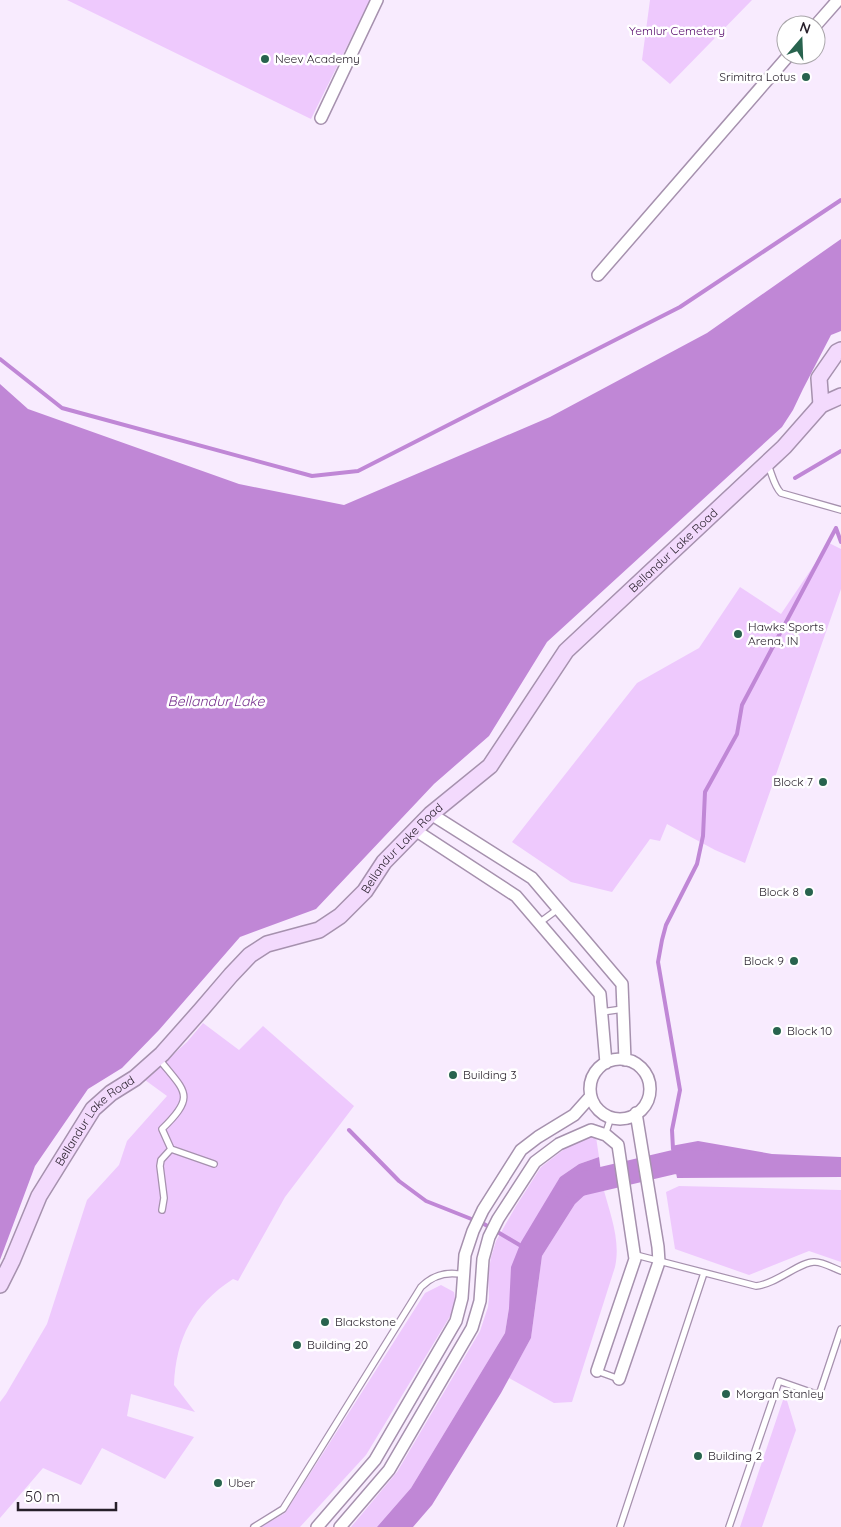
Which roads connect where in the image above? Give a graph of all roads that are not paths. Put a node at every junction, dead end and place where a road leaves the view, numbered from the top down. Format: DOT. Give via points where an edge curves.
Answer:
graph roads {
  1 [pos="377,0"];
  2 [pos="838,0"];
  3 [pos="825,15"];
  4 [pos="780,65"];
  5 [pos="321,118"];
  6 [pos="598,276"];
  7 [pos="841,350"];
  8 [pos="841,396"];
  9 [pos="821,405"];
  10 [pos="766,463"];
  11 [pos="841,510"];
  12 [pos="431,814"];
  13 [pos="415,830"];
  14 [pos="558,909"];
  15 [pos="539,923"];
  16 [pos="623,1009"];
  17 [pos="602,1012"];
  18 [pos="158,1058"];
  19 [pos="625,1060"];
  20 [pos="606,1062"];
  21 [pos="591,1096"];
  22 [pos="636,1113"];
  23 [pos="611,1117"];
  24 [pos="604,1134"];
  25 [pos="171,1149"];
  26 [pos="214,1164"];
  27 [pos="162,1210"];
  28 [pos="636,1255"];
  29 [pos="659,1261"];
  30 [pos="841,1271"];
  31 [pos="704,1273"];
  32 [pos="464,1276"];
  33 [pos="0,1285"];
  34 [pos="841,1329"];
  35 [pos="597,1372"];
  36 [pos="619,1379"];
  37 [pos="254,1527"];
  38 [pos="317,1527"];
  39 [pos="340,1527"];
  40 [pos="620,1527"];
  41 [pos="730,1527"];
  1 -- 5 [label="street"];
  2 -- 3 [label="street"];
  4 -- 6 [label="street"];
  7 -- 9 [label="street" via="819,378"];
  8 -- 9 [label="street, Bellandur Lake Road"];
  9 -- 10 [label="street, Bellandur Lake Road"];
  10 -- 11 [label="lane" via="781,493"];
  10 -- 12 [label="street, Bellandur Lake Road" via="566,651 490,766"];
  12 -- 13 [label="street, Bellandur Lake Road"];
  12 -- 14 [label="street" via="532,878"];
  13 -- 15 [label="street" via="516,896"];
  13 -- 18 [label="street, Bellandur Lake Road" via="340,916 319,930 267,944 250,955"];
  14 -- 15 [label="lane"];
  14 -- 16 [label="street" via="622,984"];
  15 -- 17 [label="street" via="600,994"];
  16 -- 17 [label="lane"];
  16 -- 19 [label="street"];
  17 -- 20 [label="street"];
  18 -- 25 [label="lane" via="185,1096 182,1106 162,1129"];
  18 -- 33 [label="street, Bellandur Lake Road" via="93,1109 39,1196"];
  19 -- 20 [label="street"];
  19 -- 22 [label="street" via="640,1067 648,1080 649,1096"];
  20 -- 21 [label="street" via="592,1080"];
  21 -- 23 [label="street" via="598,1109"];
  21 -- 32 [label="street" via="574,1115 521,1150 478,1220 465,1255"];
  22 -- 23 [label="street" via="627,1118"];
  22 -- 29 [label="street"];
  23 -- 24 [label="lane"];
  24 -- 28 [label="street" via="618,1145"];
  24 -- 39 [label="street" via="592,1130 572,1138 535,1162 489,1237 482,1258 480,1301 472,1328 389,1470"];
  25 -- 26 [label="lane"];
  25 -- 27 [label="lane" via="160,1166 164,1198"];
  28 -- 29 [label="lane"];
  28 -- 35 [label="street"];
  29 -- 31 [label="lane"];
  29 -- 36 [label="street"];
  30 -- 31 [label="lane" via="814,1261 756,1286"];
  31 -- 40 [label="lane"];
  32 -- 37 [label="lane" via="444,1274 421,1287 283,1509"];
  32 -- 38 [label="street" via="456,1321 375,1460"];
  34 -- 41 [label="lane" via="819,1395 779,1382"];
  35 -- 36 [label="lane"];
}
